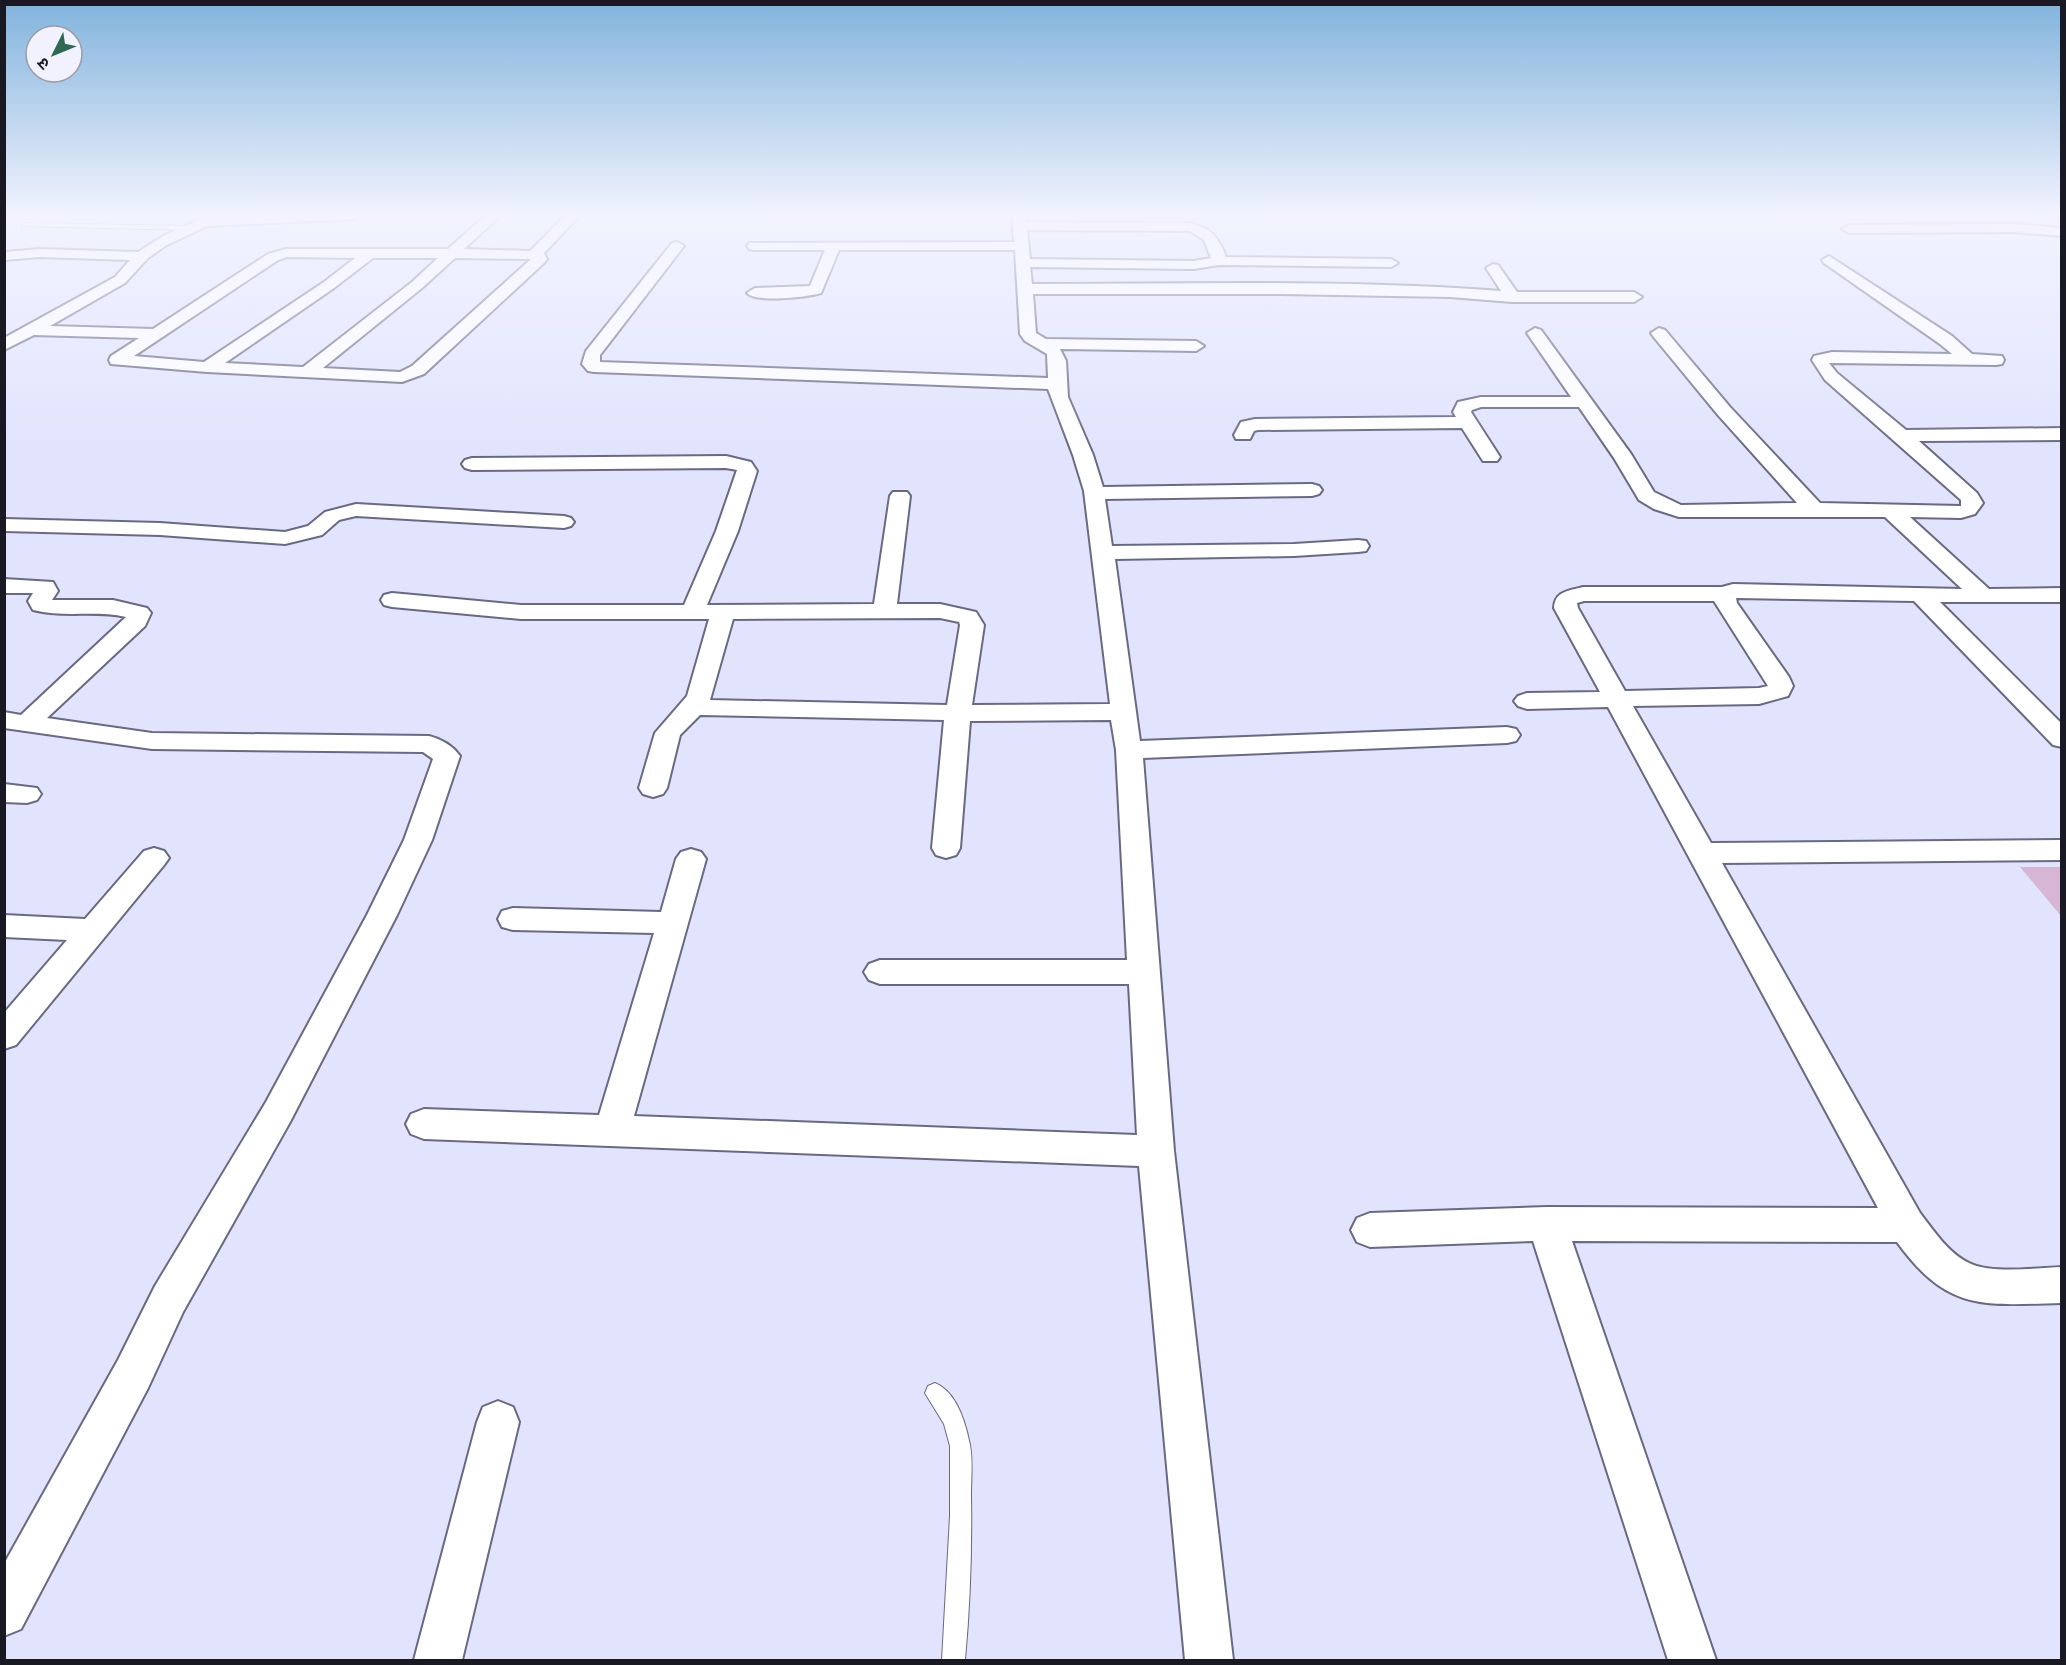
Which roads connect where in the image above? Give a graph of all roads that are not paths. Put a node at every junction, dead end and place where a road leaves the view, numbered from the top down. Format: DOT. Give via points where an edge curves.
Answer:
graph roads {
  1 [pos="98,293"];
  2 [pos="220,293"];
  3 [pos="316,293"];
  4 [pos="407,293"];
  5 [pos="501,293"];
  6 [pos="640,293"];
  7 [pos="755,293"];
  8 [pos="799,293"];
  9 [pos="1025,293"];
  10 [pos="1459,293"];
  11 [pos="1509,293"];
  12 [pos="1877,293"];
  13 [pos="1512,297"];
  14 [pos="1634,297"];
  15 [pos="32,330"];
  16 [pos="1535,333"];
  17 [pos="1659,333"];
  18 [pos="155,334"];
  19 [pos="4,345"];
  20 [pos="1043,345"];
  21 [pos="1196,346"];
  22 [pos="1968,360"];
  23 [pos="1996,360"];
  24 [pos="207,367"];
  25 [pos="307,372"];
  26 [pos="1056,384"];
  27 [pos="1583,402"];
  28 [pos="1467,422"];
  29 [pos="2061,434"];
  30 [pos="1242,435"];
  31 [pos="1903,436"];
  32 [pos="1490,457"];
  33 [pos="472,464"];
  34 [pos="1312,490"];
  35 [pos="1095,493"];
  36 [pos="900,496"];
  37 [pos="1814,509"];
  38 [pos="1891,511"];
  39 [pos="564,522"];
  40 [pos="4,525"];
  41 [pos="1358,546"];
  42 [pos="1104,553"];
  43 [pos="4,586"];
  44 [pos="1725,594"];
  45 [pos="1919,594"];
  46 [pos="2061,595"];
  47 [pos="1983,596"];
  48 [pos="392,600"];
  49 [pos="885,610"];
  50 [pos="693,611"];
  51 [pos="723,612"];
  52 [pos="1618,700"];
  53 [pos="1527,701"];
  54 [pos="693,707"];
  55 [pos="1123,712"];
  56 [pos="958,713"];
  57 [pos="16,721"];
  58 [pos="1507,735"];
  59 [pos="2061,739"];
  60 [pos="1129,750"];
  61 [pos="653,788"];
  62 [pos="946,848"];
  63 [pos="2061,850"];
  64 [pos="1702,853"];
  65 [pos="154,858"];
  66 [pos="691,859"];
  67 [pos="513,919"];
  68 [pos="671,923"];
  69 [pos="4,926"];
  70 [pos="92,930"];
  71 [pos="880,972"];
  72 [pos="1144,972"];
  73 [pos="4,1036"];
  74 [pos="424,1124"];
  75 [pos="613,1129"];
  76 [pos="1156,1151"];
  77 [pos="1547,1224"];
  78 [pos="1907,1225"];
  79 [pos="1370,1230"];
  80 [pos="2061,1285"];
  81 [pos="935,1393"];
  82 [pos="498,1422"];
  83 [pos="4,1612"];
  84 [pos="438,1660"];
  85 [pos="954,1660"];
  86 [pos="1209,1660"];
  87 [pos="1692,1660"];
  1 -- 15 [label="street"];
  2 -- 18 [label="street"];
  3 -- 24 [label="street"];
  4 -- 25 [label="street"];
  5 -- 25 [label="street" via="411,374 393,377"];
  6 -- 26 [label="street" via="592,356 594,366"];
  7 -- 8 [label="street"];
  9 -- 20 [label="street" via="1028,334"];
  10 -- 13 [label="street"];
  11 -- 13 [label="street"];
  12 -- 22 [label="street" via="1946,340"];
  13 -- 14 [label="street"];
  15 -- 18 [label="street"];
  15 -- 19 [label="street"];
  16 -- 27 [label="street"];
  17 -- 37 [label="street"];
  18 -- 24 [label="street" via="117,360"];
  20 -- 21 [label="street"];
  20 -- 26 [label="street" via="1056,356"];
  22 -- 23 [label="street"];
  22 -- 31 [label="street" via="1820,360 1834,379"];
  24 -- 25 [label="street"];
  26 -- 35 [label="street"];
  27 -- 28 [label="street" via="1473,403 1461,408"];
  27 -- 37 [label="street" via="1646,496 1661,505 1691,512"];
  28 -- 30 [label="street" via="1258,424 1244,428"];
  28 -- 32 [label="street"];
  29 -- 31 [label="street"];
  31 -- 38 [label="street" via="1973,503 1961,512"];
  33 -- 50 [label="street" via="726,462 744,466 747,471 726,531"];
  34 -- 35 [label="street"];
  35 -- 42 [label="street"];
  36 -- 49 [label="street"];
  37 -- 38 [label="street"];
  38 -- 47 [label="street"];
  39 -- 40 [label="street" via="356,510 332,516 315,531 285,538 160,529"];
  41 -- 42 [label="street"];
  42 -- 55 [label="street"];
  43 -- 57 [label="street" via="45,587 47,591 39,601 50,607 113,607 140,613 137,621"];
  44 -- 45 [label="street" via="1745,590"];
  44 -- 52 [label="street" via="1602,593 1566,599 1566,608"];
  44 -- 52 [label="street" via="1726,603 1777,677 1779,691 1759,696"];
  45 -- 47 [label="street"];
  45 -- 59 [label="street"];
  46 -- 47 [label="street"];
  48 -- 50 [label="street" via="521,612"];
  49 -- 51 [label="street"];
  49 -- 56 [label="street" via="940,611 968,617 972,625"];
  50 -- 51 [label="street"];
  51 -- 54 [label="street" via="700,696"];
  52 -- 53 [label="street"];
  52 -- 64 [label="street"];
  54 -- 56 [label="street"];
  54 -- 61 [label="street" via="668,733"];
  55 -- 56 [label="street"];
  55 -- 60 [label="street"];
  56 -- 62 [label="street"];
  57 -- 83 [label="street" via="152,741 429,744 447,756 418,840 382,915 278,1112 169,1299 133,1374"];
  58 -- 60 [label="street"];
  60 -- 72 [label="street"];
  63 -- 64 [label="street"];
  64 -- 78 [label="street"];
  65 -- 70 [label="street"];
  66 -- 68 [label="street"];
  67 -- 68 [label="street"];
  68 -- 75 [label="street"];
  69 -- 70 [label="street"];
  70 -- 73 [label="street"];
  71 -- 72 [label="street"];
  72 -- 76 [label="street"];
  74 -- 75 [label="street"];
  75 -- 76 [label="street"];
  76 -- 86 [label="street"];
  77 -- 78 [label="street"];
  77 -- 79 [label="street"];
  77 -- 87 [label="street"];
  78 -- 80 [label="street" via="1926,1251 1960,1279 1986,1285"];
  81 -- 85 [label="lane" via="954,1422 960,1446"];
  82 -- 84 [label="street"];
}
